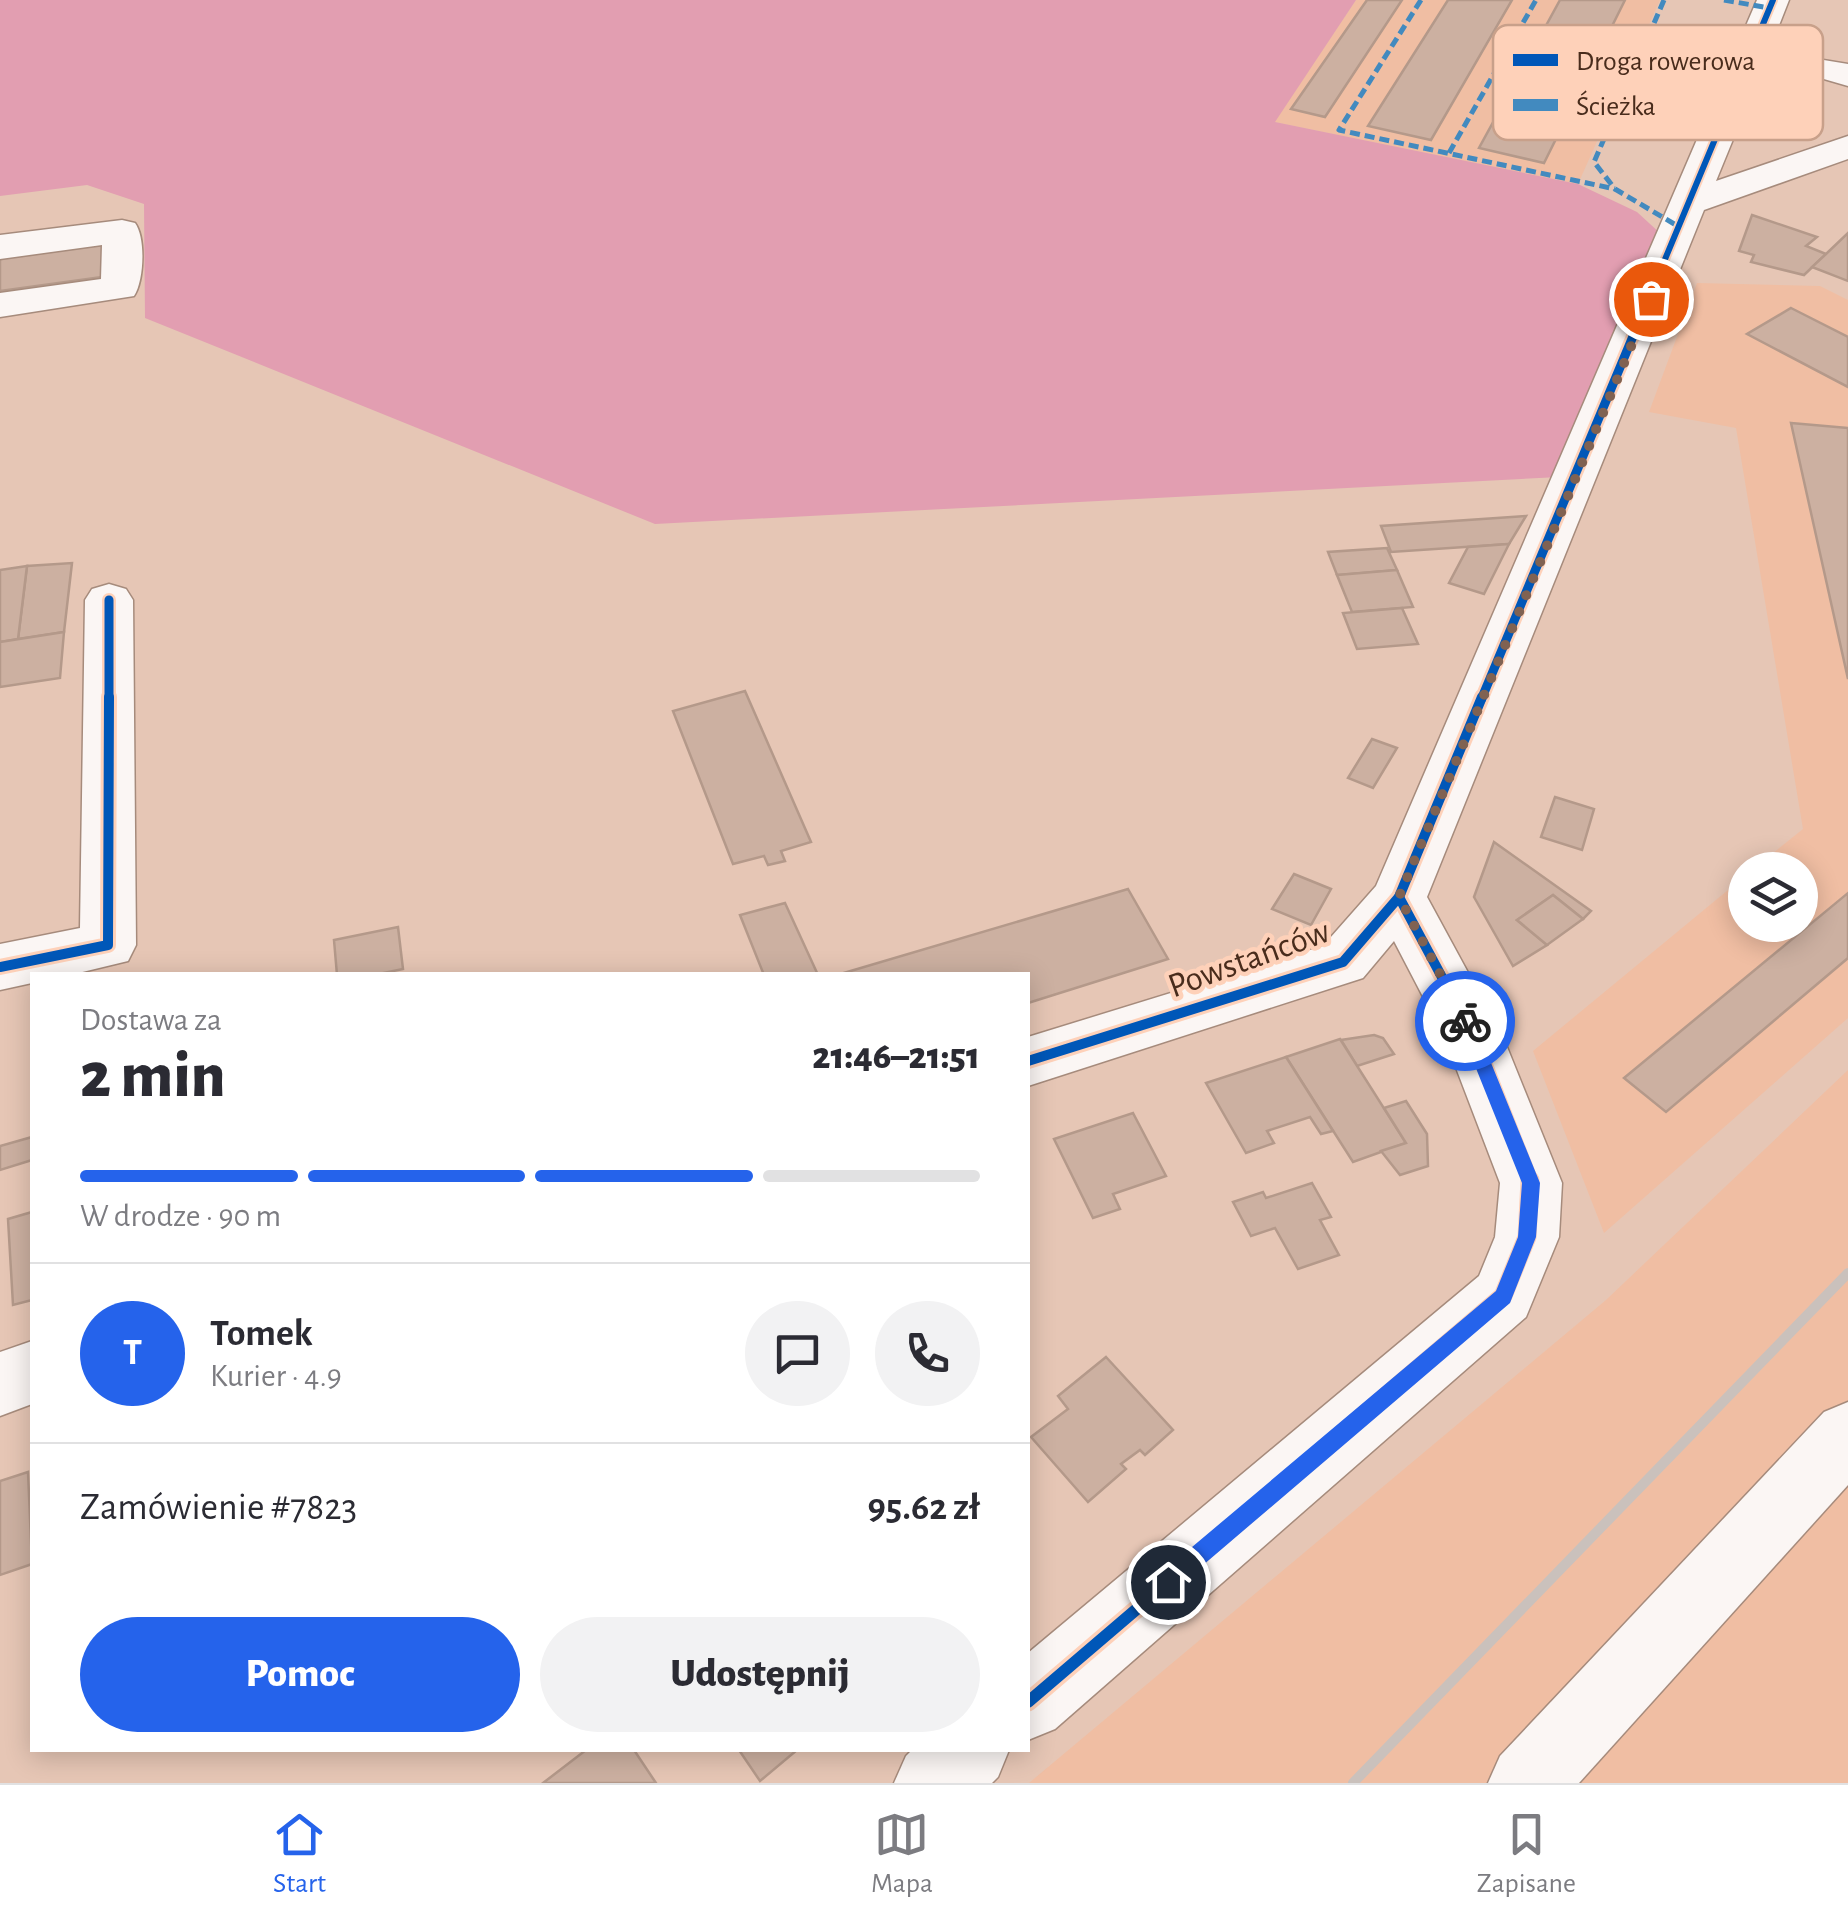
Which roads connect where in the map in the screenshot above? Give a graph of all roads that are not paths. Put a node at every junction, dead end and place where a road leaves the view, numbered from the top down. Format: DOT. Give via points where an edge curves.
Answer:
graph roads {
  1 [pos="1773,0"];
  2 [pos="1762,25"];
  3 [pos="1823,67"];
  4 [pos="1848,76"];
  5 [pos="1716,140"];
  6 [pos="1848,147"];
  7 [pos="1783,170"];
  8 [pos="1832,187"];
  9 [pos="1692,202"];
  10 [pos="0,247"];
  11 [pos="0,305"];
  12 [pos="109,600"];
  13 [pos="1399,897"];
  14 [pos="0,966"];
  15 [pos="1030,1061"];
  16 [pos="30,1375"];
  17 [pos="0,1384"];
  18 [pos="1848,1436"];
  19 [pos="1030,1700"];
  20 [pos="969,1752"];
  21 [pos="933,1783"];
  22 [pos="1528,1783"];
  1 -- 2 [label="street, Powstańców"];
  3 -- 4 [label="street"];
  5 -- 9 [label="street, Powstańców"];
  6 -- 7 [label="street"];
  7 -- 8 [label="street"];
  7 -- 9 [label="street"];
  9 -- 13 [label="street, Powstańców"];
  10 -- 11 [label="street" via="122,231 120,288"];
  12 -- 14 [label="street" via="108,945"];
  13 -- 15 [label="street, Powstańców" via="1343,962"];
  13 -- 19 [label="street" via="1474,1037 1531,1183 1527,1237 1504,1296"];
  16 -- 17 [label="street"];
  18 -- 22 [label="street"];
  20 -- 21 [label="street"];
}
